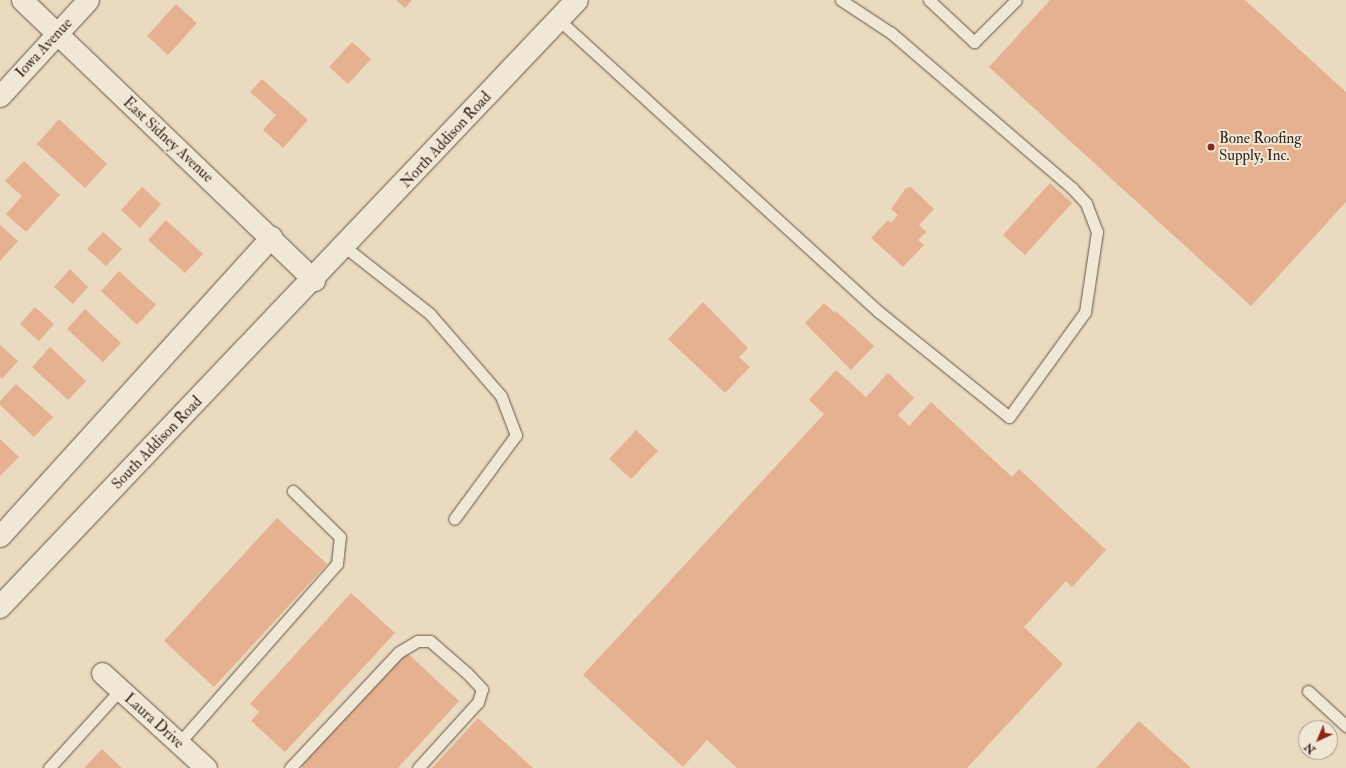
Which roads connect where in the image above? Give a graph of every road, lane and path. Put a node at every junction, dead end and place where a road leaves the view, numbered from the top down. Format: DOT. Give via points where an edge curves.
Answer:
graph roads {
  1 [pos="22,0"];
  2 [pos="88,0"];
  3 [pos="577,0"];
  4 [pos="841,0"];
  5 [pos="929,0"];
  6 [pos="1016,0"];
  7 [pos="559,20"];
  8 [pos="57,35"];
  9 [pos="0,96"];
  10 [pos="271,237"];
  11 [pos="345,247"];
  12 [pos="314,280"];
  13 [pos="293,491"];
  14 [pos="454,519"];
  15 [pos="0,536"];
  16 [pos="0,607"];
  17 [pos="102,673"];
  18 [pos="120,690"];
  19 [pos="1308,691"];
  20 [pos="1346,726"];
  21 [pos="179,743"];
  22 [pos="49,768"];
  23 [pos="206,768"];
  24 [pos="290,768"];
  25 [pos="418,768"];
  1 -- 8 [label="street, East Sidney Avenue"];
  2 -- 8 [label="street, Iowa Avenue"];
  3 -- 7 [label="street, North Addison Road"];
  4 -- 7 [label="lane" via="891,33 1072,188 1086,203 1097,232 1085,312 1009,417 879,312"];
  5 -- 6 [label="lane" via="974,42"];
  7 -- 11 [label="street, North Addison Road"];
  8 -- 9 [label="street, Iowa Avenue"];
  8 -- 10 [label="street, East Sidney Avenue"];
  10 -- 12 [label="street, East Sidney Avenue"];
  10 -- 15 [label="street"];
  11 -- 12 [label="street, North Addison Road"];
  11 -- 14 [label="lane" via="430,314 501,396 516,435"];
  12 -- 16 [label="street, South Addison Road"];
  13 -- 21 [label="lane" via="340,537 337,564"];
  17 -- 18 [label="street, Laura Drive"];
  18 -- 21 [label="street, Laura Drive"];
  18 -- 22 [label="lane"];
  19 -- 20 [label="lane"];
  21 -- 23 [label="street, Laura Drive"];
  24 -- 25 [label="lane" via="399,652 417,641 430,641 482,689 478,702"];
}
